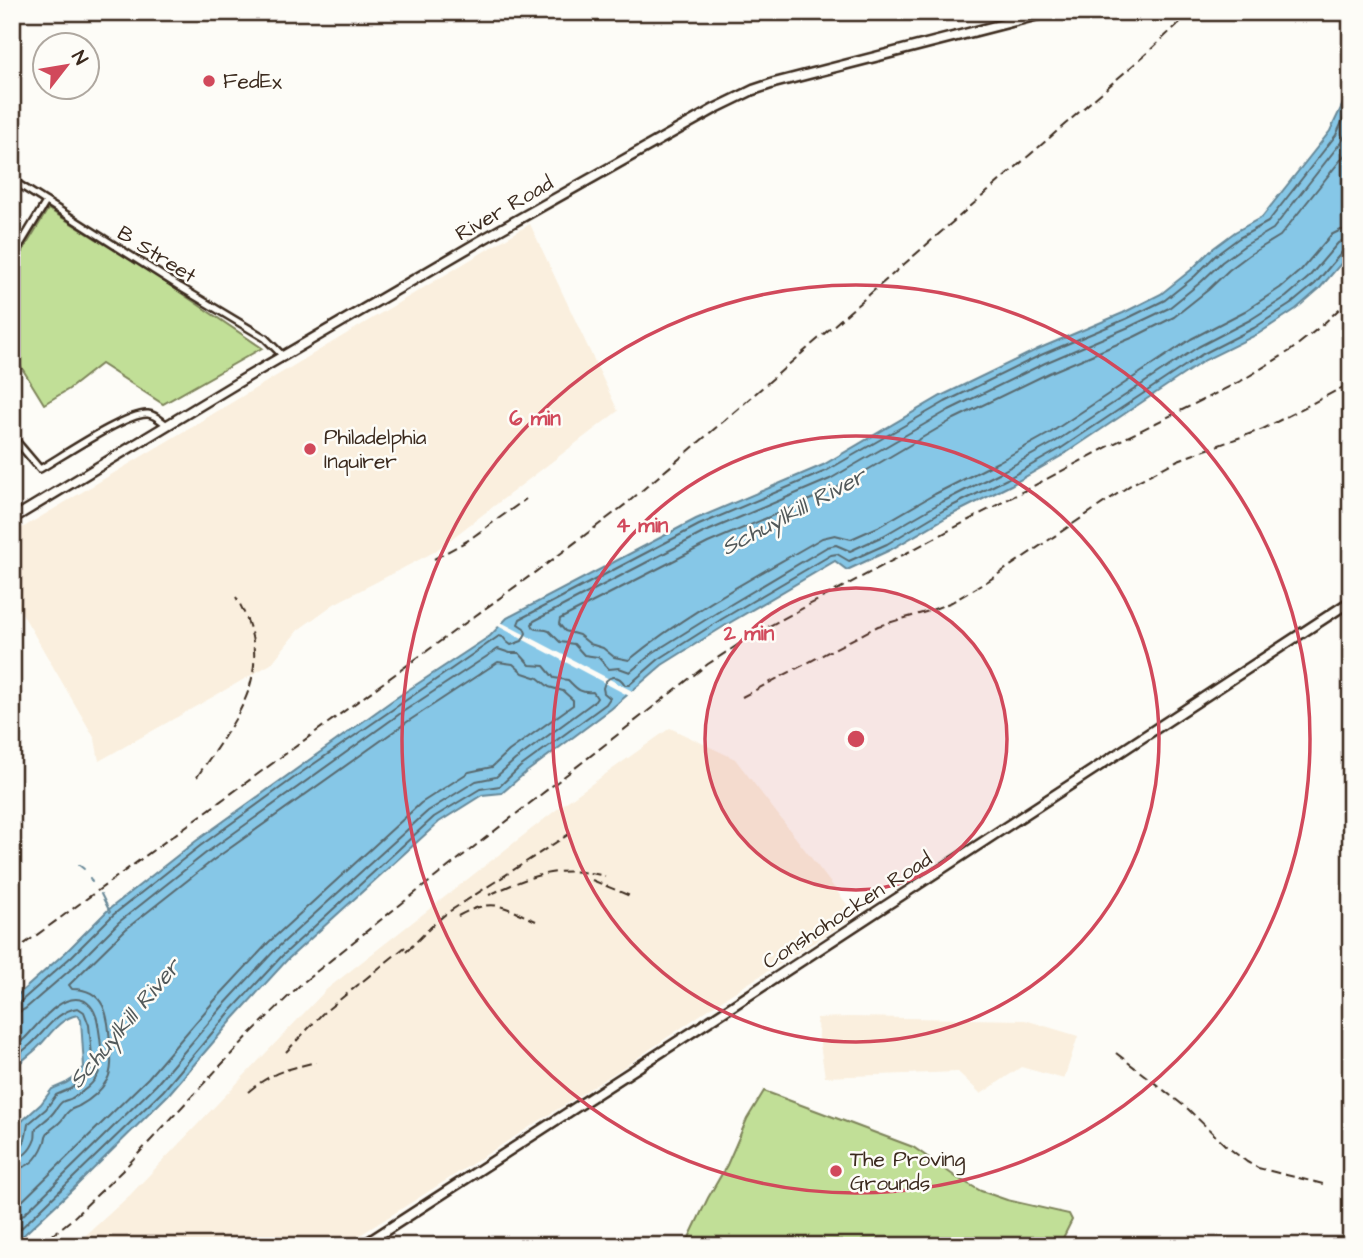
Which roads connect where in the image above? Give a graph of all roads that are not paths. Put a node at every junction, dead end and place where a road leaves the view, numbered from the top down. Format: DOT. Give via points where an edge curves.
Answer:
graph roads {
  1 [pos="1050,12"];
  2 [pos="12,180"];
  3 [pos="46,202"];
  4 [pos="12,258"];
  5 [pos="283,356"];
  6 [pos="167,425"];
  7 [pos="12,436"];
  8 [pos="12,519"];
  9 [pos="1351,601"];
  10 [pos="362,1246"];
  1 -- 5 [label="main road, River Road" via="742,95"];
  2 -- 3 [label="street, B Street"];
  3 -- 4 [label="street"];
  3 -- 5 [label="street, B Street" via="265,338"];
  5 -- 6 [label="main road, River Road"];
  6 -- 7 [label="street" via="153,416 134,416 40,469"];
  6 -- 8 [label="main road, River Road"];
  9 -- 10 [label="main road, Conshohocken Road"];
}
